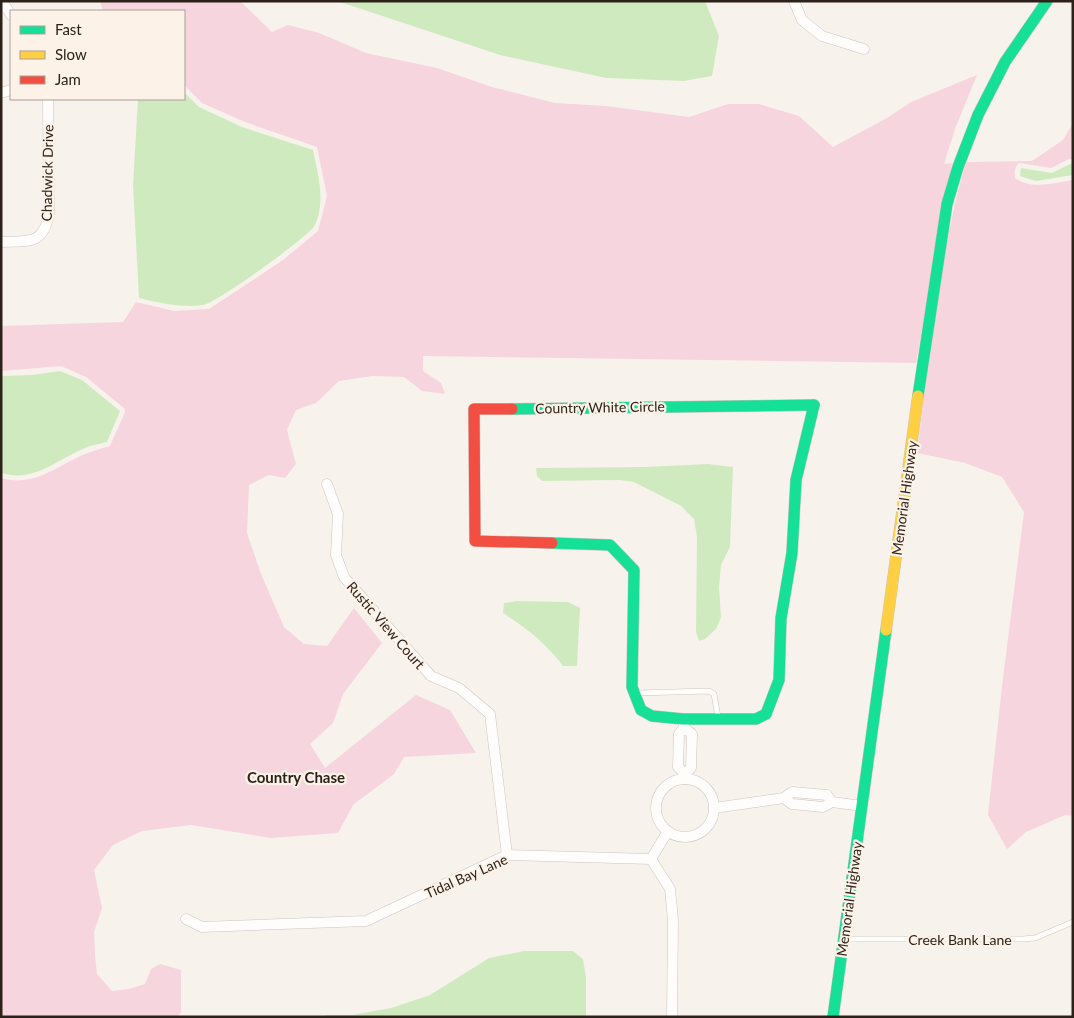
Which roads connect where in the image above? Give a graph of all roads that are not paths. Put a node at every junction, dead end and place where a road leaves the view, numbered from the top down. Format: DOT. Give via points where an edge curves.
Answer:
graph roads {
  1 [pos="2,1"];
  2 [pos="794,1"];
  3 [pos="1046,1"];
  4 [pos="10,13"];
  5 [pos="864,49"];
  6 [pos="48,100"];
  7 [pos="1,242"];
  8 [pos="327,484"];
  9 [pos="633,693"];
  10 [pos="718,720"];
  11 [pos="684,724"];
  12 [pos="684,776"];
  13 [pos="862,806"];
  14 [pos="714,808"];
  15 [pos="668,831"];
  16 [pos="507,855"];
  17 [pos="651,859"];
  18 [pos="186,920"];
  19 [pos="1073,922"];
  20 [pos="843,939"];
  21 [pos="672,1017"];
  22 [pos="832,1017"];
  1 -- 4 [label="street"];
  2 -- 5 [label="street" via="802,20 822,36"];
  3 -- 13 [label="street, Memorial Highway" via="1005,62 982,106 967,140 947,204 924,346"];
  6 -- 7 [label="street, Chadwick Drive" via="49,213 45,230 30,240"];
  8 -- 16 [label="street, Rustic View Court" via="338,514 336,555 344,577 430,676 459,688 490,714"];
  9 -- 10 [label="lane" via="709,691 714,694"];
  9 -- 10 [label="street, Country White Circle" via="634,570 610,544 475,541 474,409 814,405 796,480 792,553 781,618 779,680 766,714 756,719"];
  9 -- 11 [label="street, Country White Circle" via="641,710"];
  10 -- 11 [label="street, Country White Circle"];
  11 -- 12 [label="street" via="679,734 678,767"];
  12 -- 14 [label="street" via="709,791"];
  12 -- 15 [label="street" via="667,785 657,801 659,820"];
  13 -- 14 [label="street" via="832,802 823,807 800,805 784,798"];
  13 -- 20 [label="street, Memorial Highway"];
  14 -- 15 [label="street" via="713,818 700,833 682,837"];
  15 -- 17 [label="street"];
  16 -- 17 [label="street, Tidal Bay Lane"];
  16 -- 18 [label="street, Tidal Bay Lane" via="366,922 202,927"];
  17 -- 21 [label="street" via="670,889 673,920"];
  19 -- 20 [label="lane, Creek Bank Lane" via="1035,938 1023,939"];
  20 -- 22 [label="street, Memorial Highway"];
}
